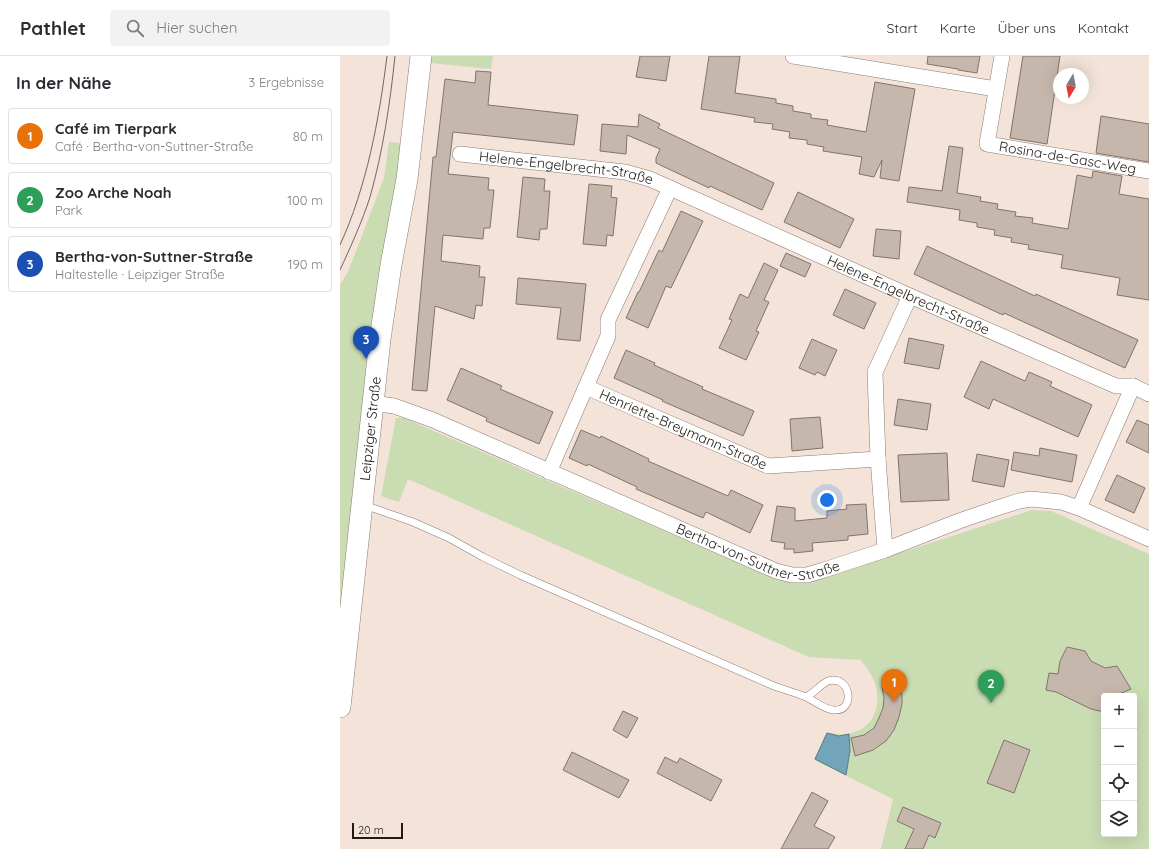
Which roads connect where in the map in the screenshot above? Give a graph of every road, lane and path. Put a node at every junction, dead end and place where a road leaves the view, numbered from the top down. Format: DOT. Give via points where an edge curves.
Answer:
graph roads {
  1 [pos="421,56"];
  2 [pos="793,56"];
  3 [pos="1002,56"];
  4 [pos="996,89"];
  5 [pos="460,154"];
  6 [pos="1149,171"];
  7 [pos="670,188"];
  8 [pos="910,296"];
  9 [pos="1133,386"];
  10 [pos="586,387"];
  11 [pos="1149,394"];
  12 [pos="372,404"];
  13 [pos="878,459"];
  14 [pos="549,472"];
  15 [pos="362,503"];
  16 [pos="1079,508"];
  17 [pos="1149,539"];
  18 [pos="885,550"];
  19 [pos="806,697"];
  20 [pos="340,706"];
  1 -- 12 [label="street, Leipziger Straße" via="407,179 380,335"];
  2 -- 4 [label="street"];
  3 -- 4 [label="street"];
  4 -- 6 [label="street, Rosina-de-Gasc-Weg" via="987,144"];
  5 -- 7 [label="street, Helene-Engelbrecht-Straße" via="625,172"];
  7 -- 8 [label="street, Helene-Engelbrecht-Straße"];
  7 -- 10 [label="street, Helene-Engelbrecht-Straße" via="608,320 608,336"];
  8 -- 9 [label="street, Helene-Engelbrecht-Straße" via="1116,386"];
  8 -- 13 [label="street" via="875,372"];
  9 -- 11 [label="street, Helene-Engelbrecht-Straße"];
  9 -- 16 [label="street"];
  10 -- 13 [label="street, Henriette-Breymann-Straße" via="768,466"];
  10 -- 14 [label="street, Helene-Engelbrecht-Straße"];
  12 -- 14 [label="street, Bertha-von-Suttner-Straße" via="394,406 433,420"];
  12 -- 15 [label="street, Leipziger Straße"];
  13 -- 18 [label="street"];
  14 -- 18 [label="street, Bertha-von-Suttner-Straße" via="776,571 792,575 807,575"];
  15 -- 19 [label="lane" via="413,522 520,575 760,680"];
  15 -- 20 [label="street, Leipziger Straße"];
  16 -- 17 [label="street, Bertha-von-Suttner-Straße"];
  16 -- 18 [label="street, Bertha-von-Suttner-Straße" via="1061,502 1032,499 1019,501"];
  19 -- 19 [label="lane" via="832,710 843,708 848,700 847,688 833,680"];
}
